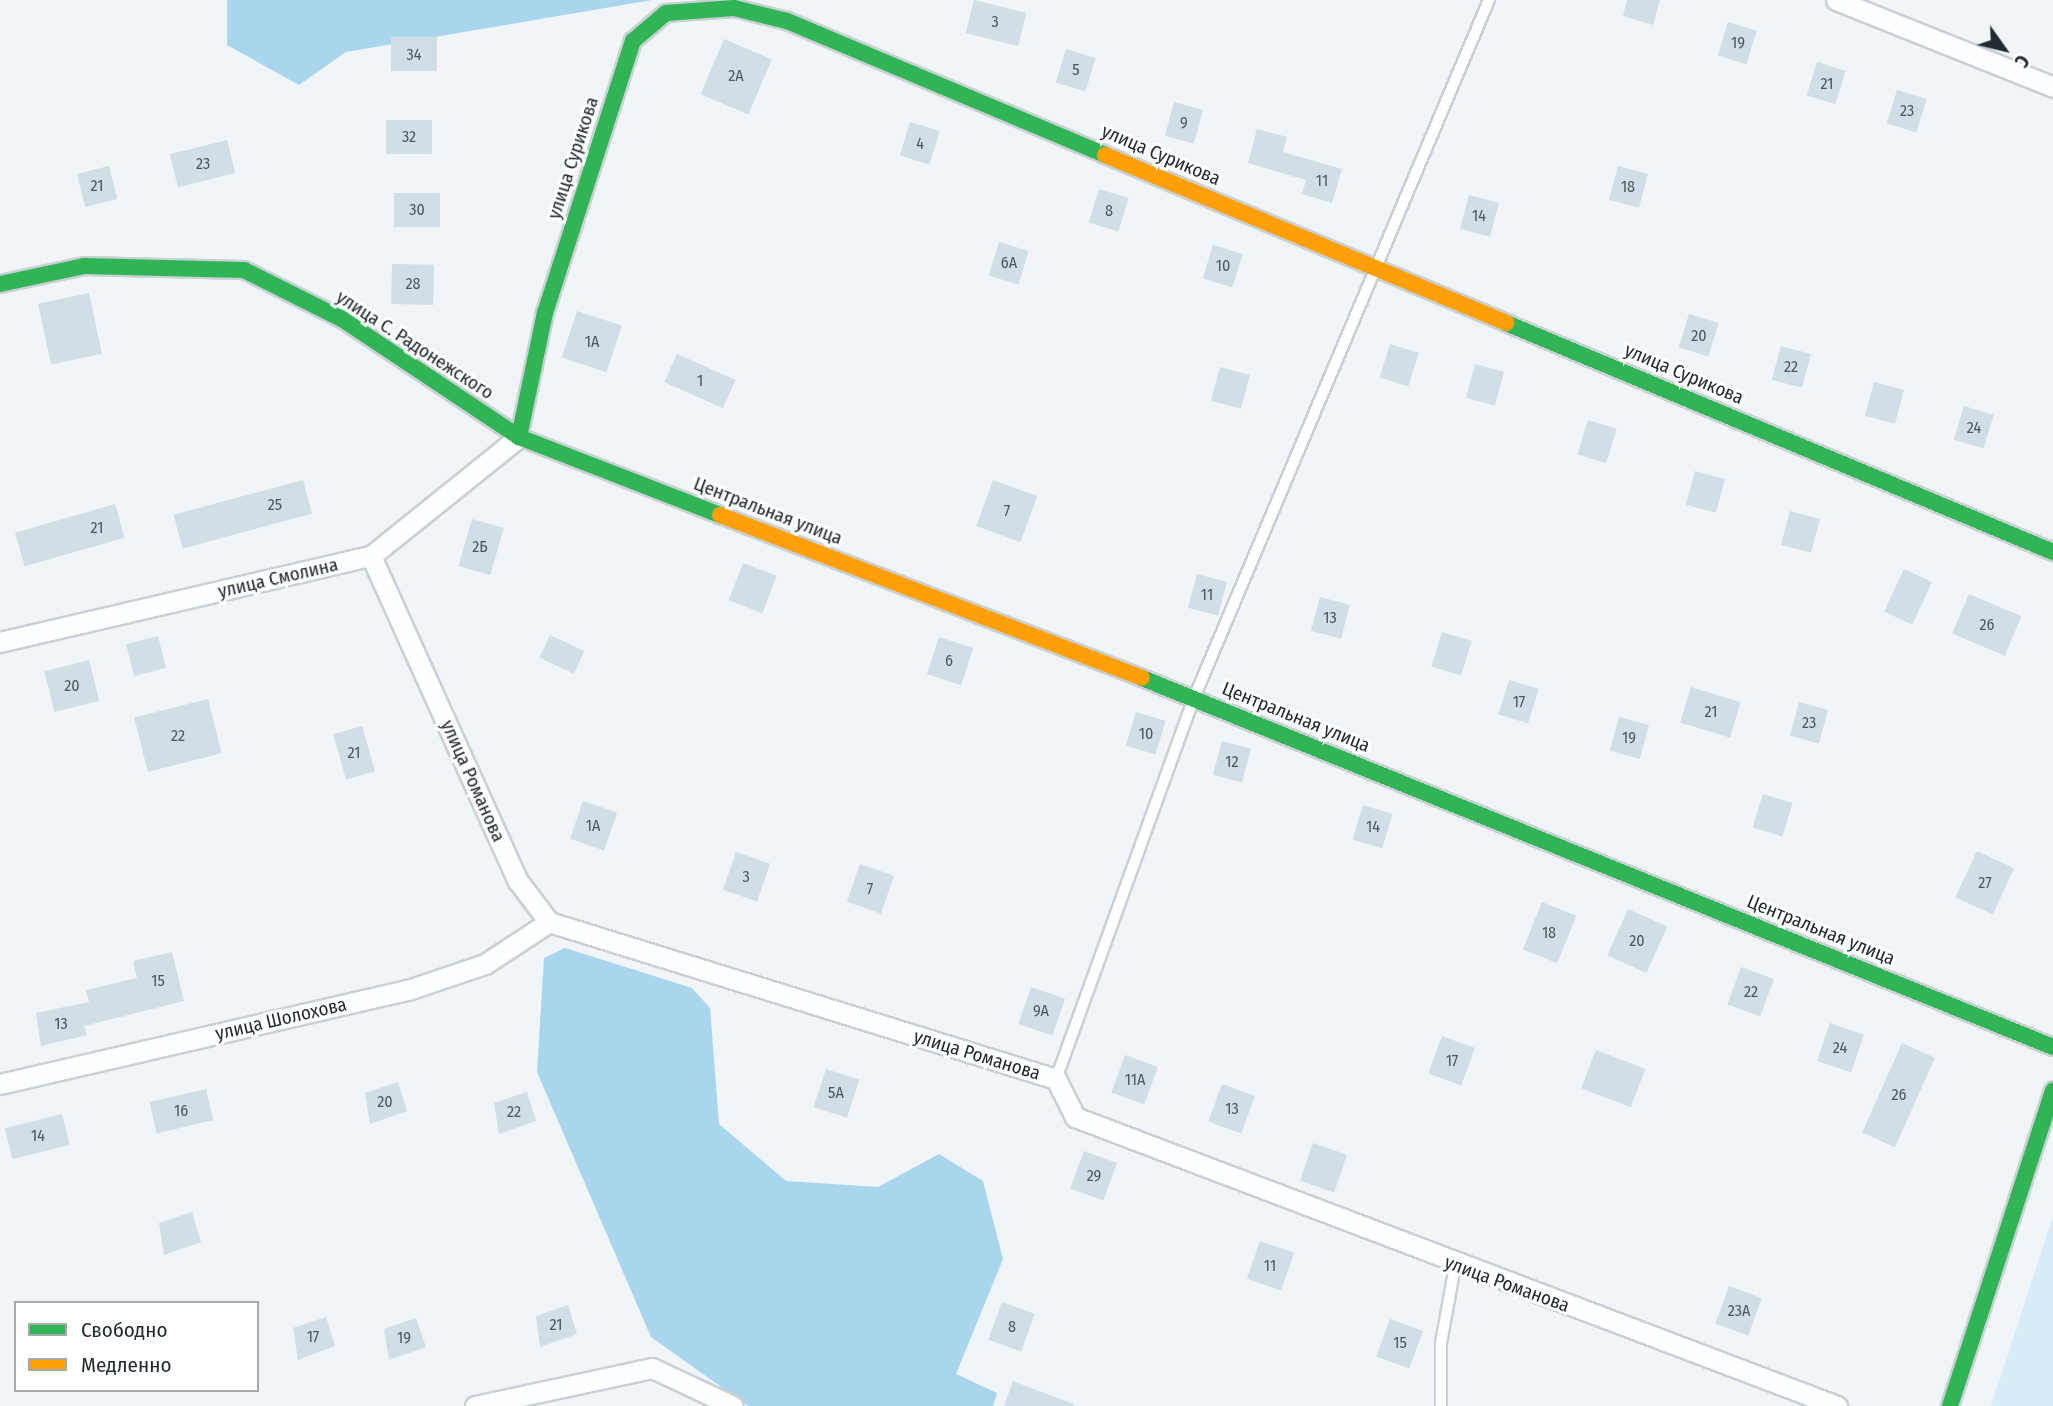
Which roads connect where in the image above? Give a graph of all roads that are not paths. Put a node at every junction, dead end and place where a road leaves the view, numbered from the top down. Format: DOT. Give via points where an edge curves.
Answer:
graph roads {
  1 [pos="1489,0"];
  2 [pos="1836,0"];
  3 [pos="2053,88"];
  4 [pos="1376,268"];
  5 [pos="0,284"];
  6 [pos="519,437"];
  7 [pos="2053,552"];
  8 [pos="372,556"];
  9 [pos="0,642"];
  10 [pos="1194,698"];
  11 [pos="549,922"];
  12 [pos="2053,1047"];
  13 [pos="1056,1079"];
  14 [pos="0,1084"];
  15 [pos="2053,1090"];
  16 [pos="1455,1266"];
  17 [pos="475,1406"];
  18 [pos="733,1406"];
  19 [pos="1441,1406"];
  20 [pos="1837,1406"];
  21 [pos="1950,1406"];
  1 -- 4 [label="lane"];
  2 -- 3 [label="street"];
  4 -- 6 [label="street, улица Сурикова" via="787,21 734,8 666,13 633,41 545,313"];
  4 -- 7 [label="street, улица Сурикова"];
  4 -- 10 [label="lane"];
  5 -- 6 [label="street, улица С. Радонежского" via="84,266 244,270 342,319"];
  6 -- 8 [label="street, улица Смолина"];
  6 -- 10 [label="street, Центральная улица"];
  8 -- 9 [label="street, улица Смолина"];
  8 -- 11 [label="street, улица Романова" via="518,881"];
  10 -- 12 [label="street, Центральная улица"];
  10 -- 13 [label="lane"];
  11 -- 13 [label="street, улица Романова"];
  11 -- 14 [label="street, улица Шолохова" via="485,964 408,990"];
  13 -- 16 [label="street, улица Романова" via="1075,1117"];
  15 -- 21 [label="street"];
  16 -- 19 [label="lane" via="1441,1343"];
  16 -- 20 [label="street, улица Романова"];
  17 -- 18 [label="street" via="652,1368"];
}
